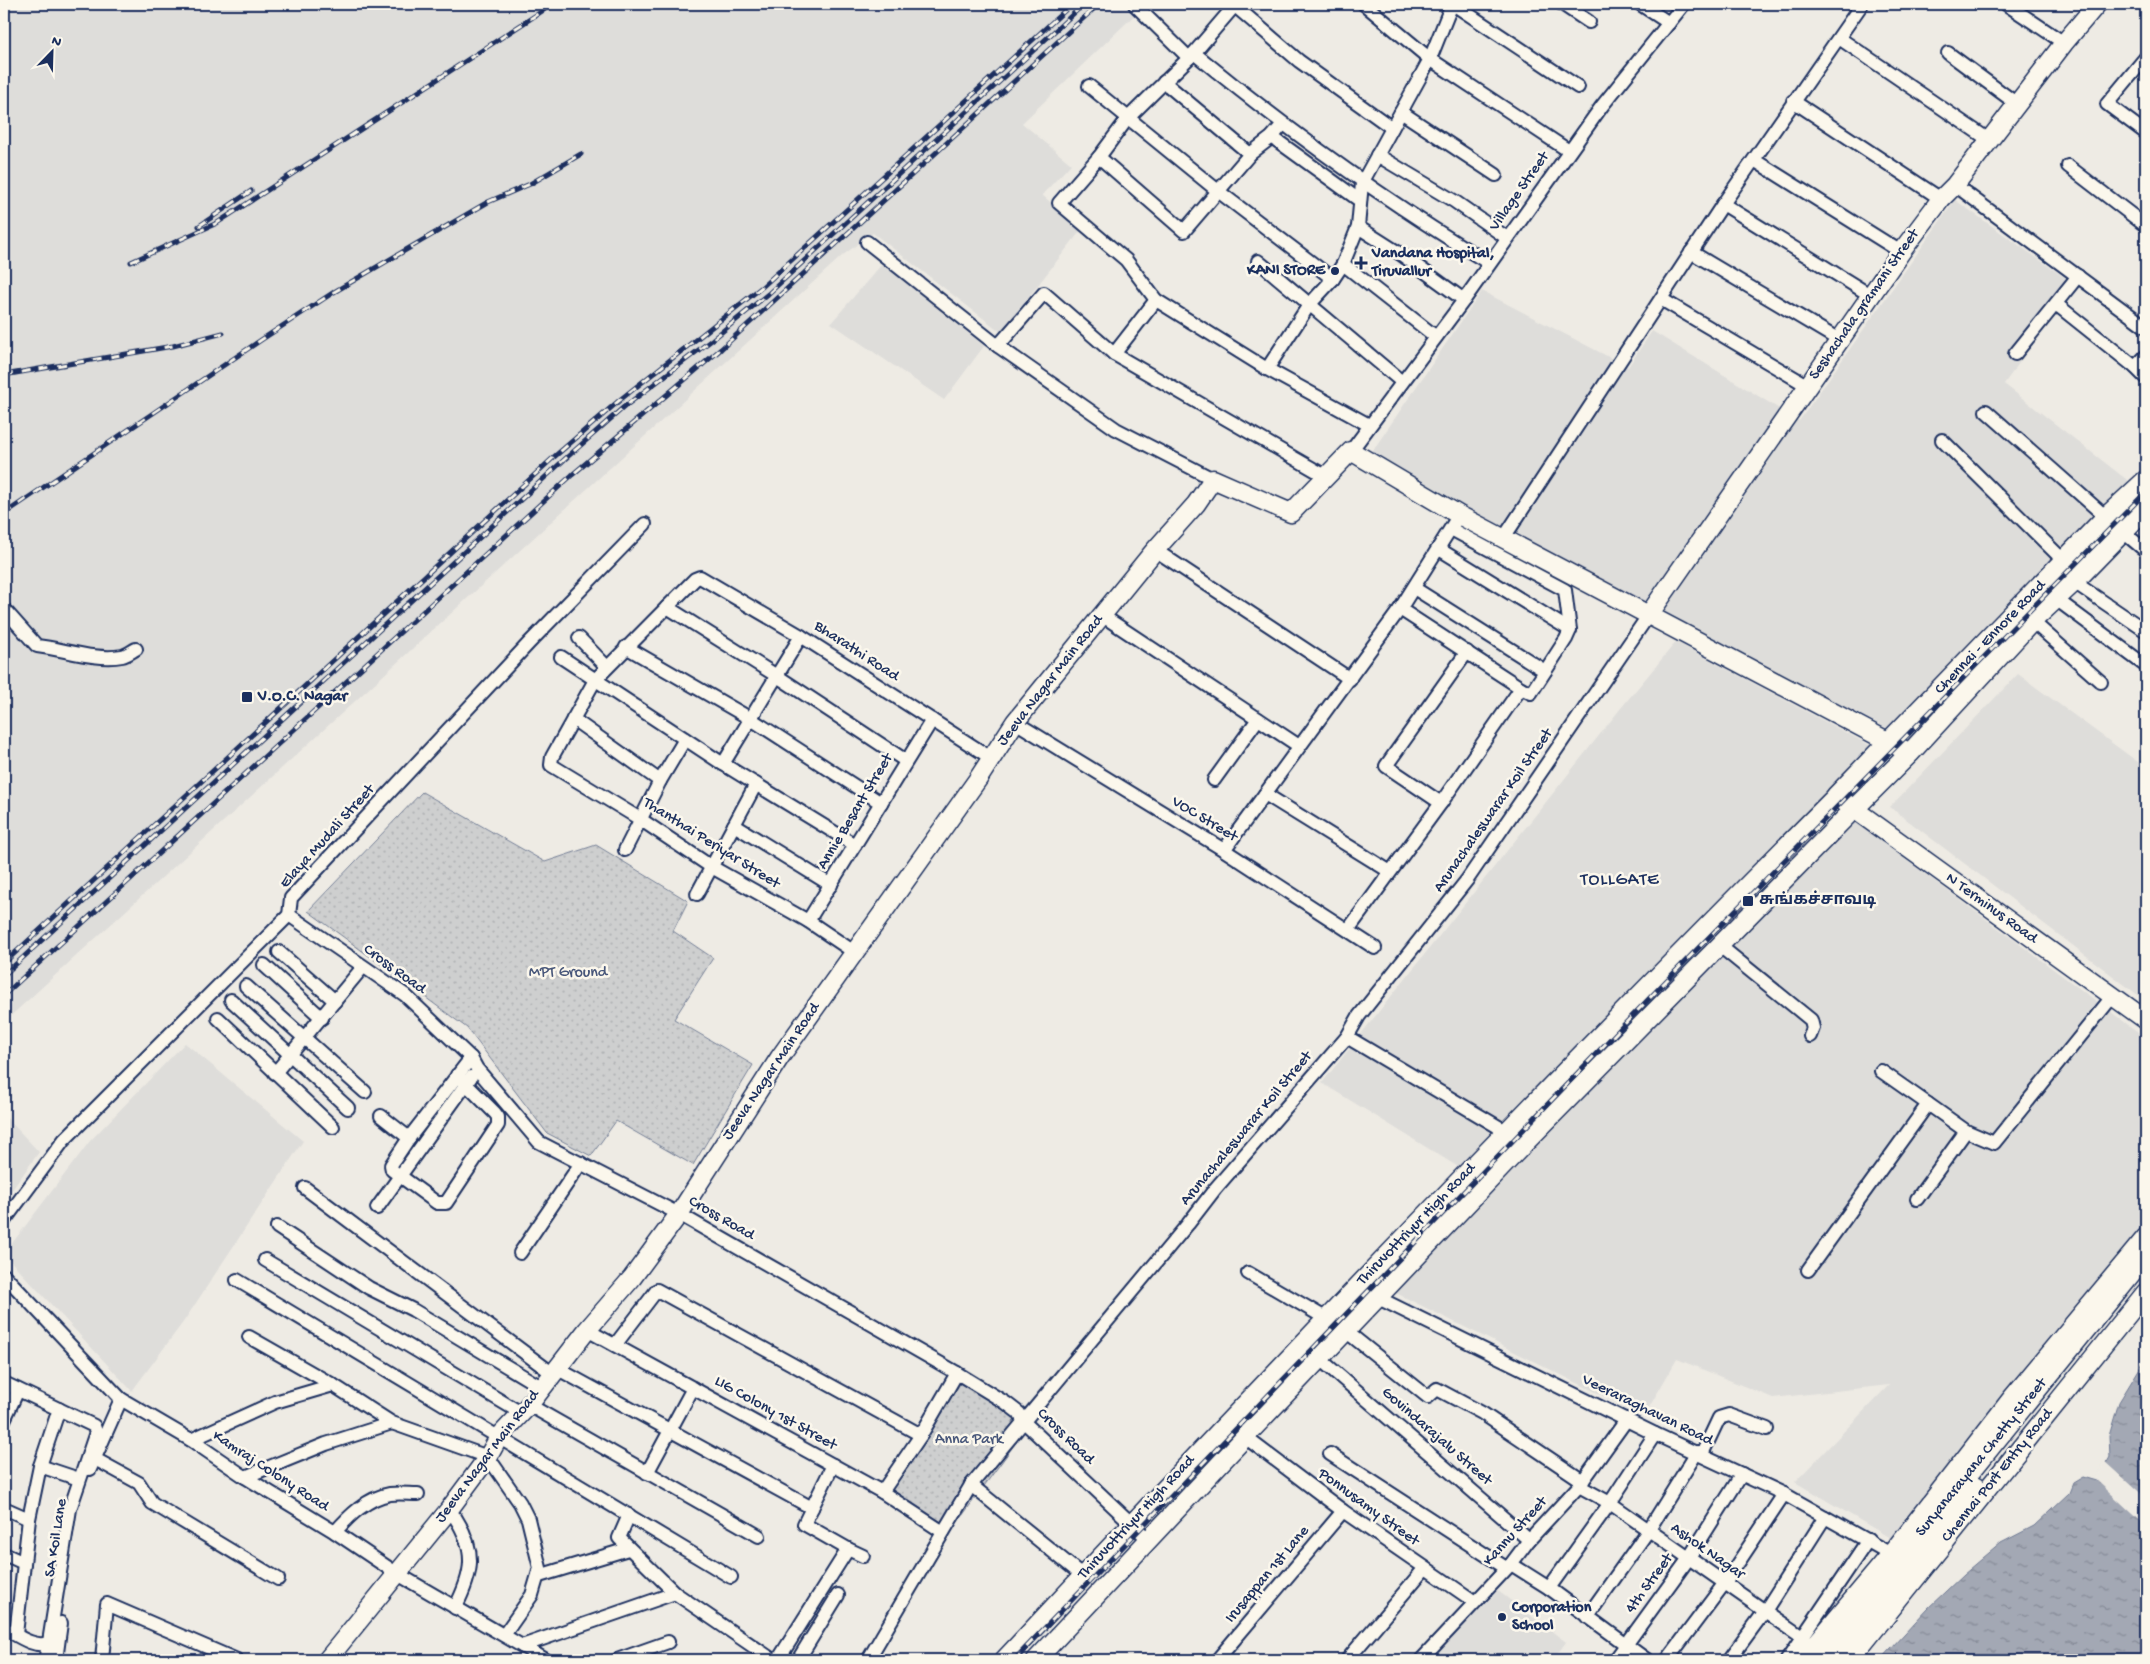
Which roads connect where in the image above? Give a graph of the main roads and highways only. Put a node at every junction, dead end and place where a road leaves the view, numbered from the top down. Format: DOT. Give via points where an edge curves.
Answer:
graph roads {
  1 [pos="2146,480"];
  2 [pos="2146,508"];
  3 [pos="1836,796"];
  4 [pos="1854,809"];
  5 [pos="2146,1255"];
  6 [pos="2146,1274"];
  7 [pos="1811,1648"];
  8 [pos="1836,1660"];
  1 -- 3 [label="main road, Chennai - Ennore Road" via="2106,517"];
  2 -- 4 [label="main road, Chennai - Ennore Road" via="2032,621"];
  5 -- 7 [label="main road, Suryanarayana Chetty Street" via="1896,1557"];
  6 -- 8 [label="main road, Suryanarayana Chetty Street"];
}
